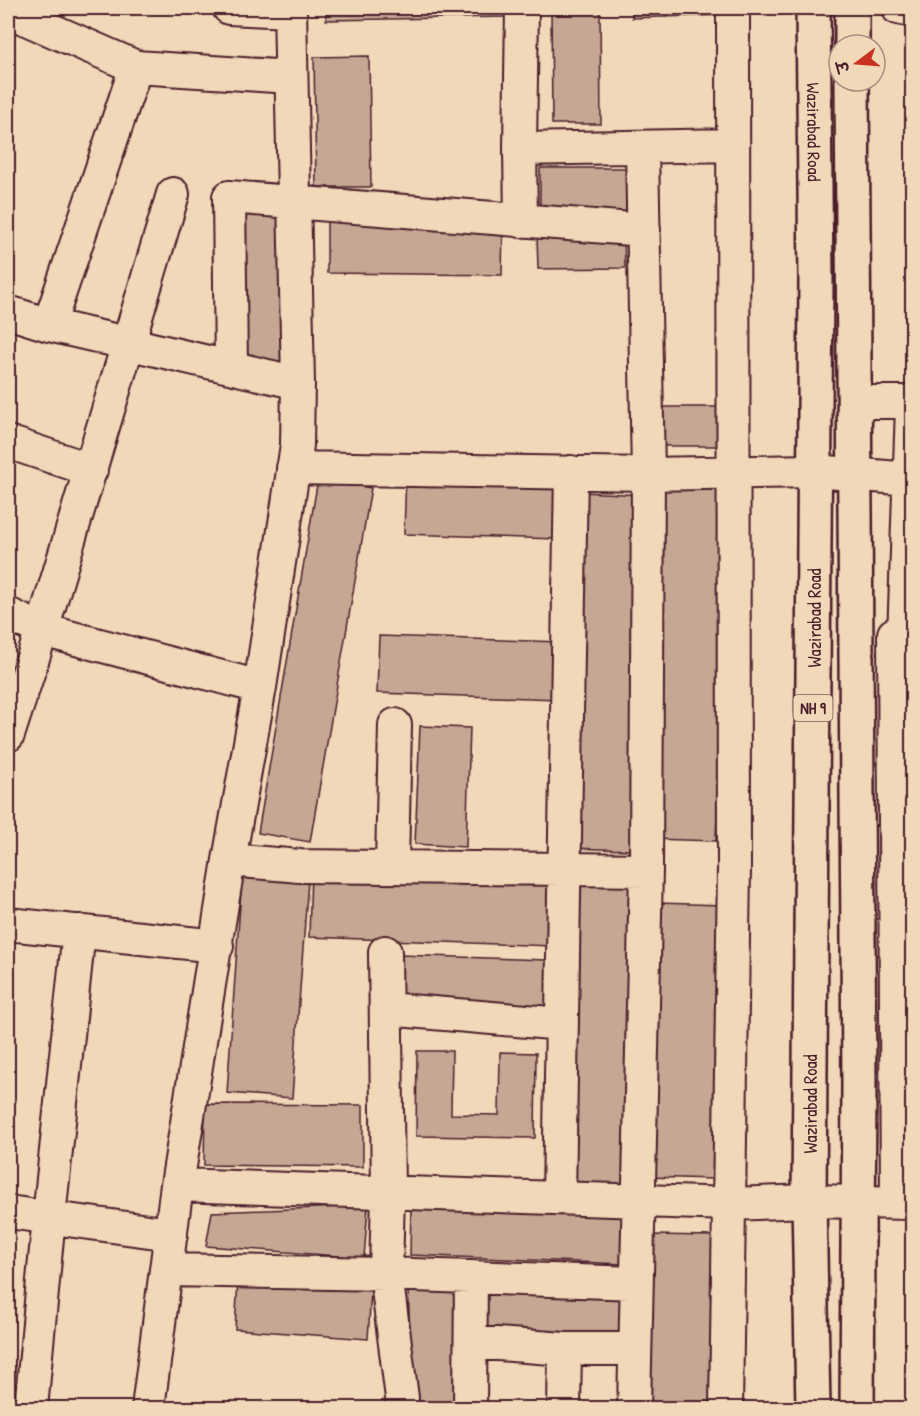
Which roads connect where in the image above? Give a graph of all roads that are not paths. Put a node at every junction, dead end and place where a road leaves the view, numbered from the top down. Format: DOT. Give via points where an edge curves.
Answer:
graph roads {
  1 [pos="229,8"];
  2 [pos="522,8"];
  3 [pos="733,8"];
  4 [pos="813,8"];
  5 [pos="852,8"];
  6 [pos="898,8"];
  7 [pos="290,9"];
  8 [pos="8,11"];
  9 [pos="912,11"];
  10 [pos="852,33"];
  11 [pos="136,67"];
  12 [pos="291,77"];
  13 [pos="852,93"];
  14 [pos="732,145"];
  15 [pos="642,148"];
  16 [pos="520,149"];
  17 [pos="173,194"];
  18 [pos="294,203"];
  19 [pos="521,220"];
  20 [pos="644,230"];
  21 [pos="8,312"];
  22 [pos="49,325"];
  23 [pos="129,343"];
  24 [pos="231,368"];
  25 [pos="298,383"];
  26 [pos="855,402"];
  27 [pos="912,402"];
  28 [pos="912,407"];
  29 [pos="8,442"];
  30 [pos="293,468"];
  31 [pos="91,470"];
  32 [pos="815,471"];
  33 [pos="571,472"];
  34 [pos="733,472"];
  35 [pos="648,474"];
  36 [pos="856,476"];
  37 [pos="910,479"];
  38 [pos="8,614"];
  39 [pos="42,630"];
  40 [pos="908,640"];
  41 [pos="260,687"];
  42 [pos="395,725"];
  43 [pos="8,735"];
  44 [pos="229,860"];
  45 [pos="858,860"];
  46 [pos="392,866"];
  47 [pos="904,868"];
  48 [pos="565,869"];
  49 [pos="646,870"];
  50 [pos="904,915"];
  51 [pos="8,924"];
  52 [pos="79,932"];
  53 [pos="217,945"];
  54 [pos="385,952"];
  55 [pos="386,1009"];
  56 [pos="562,1024"];
  57 [pos="177,1185"];
  58 [pos="388,1192"];
  59 [pos="559,1198"];
  60 [pos="638,1200"];
  61 [pos="809,1201"];
  62 [pos="905,1202"];
  63 [pos="858,1203"];
  64 [pos="730,1204"];
  65 [pos="8,1212"];
  66 [pos="49,1217"];
  67 [pos="171,1234"];
  68 [pos="166,1270"];
  69 [pos="386,1274"];
  70 [pos="471,1277"];
  71 [pos="636,1283"];
  72 [pos="471,1342"];
  73 [pos="565,1349"];
  74 [pos="635,1349"];
  75 [pos="31,1408"];
  76 [pos="148,1408"];
  77 [pos="401,1408"];
  78 [pos="470,1408"];
  79 [pos="564,1408"];
  80 [pos="634,1408"];
  81 [pos="726,1408"];
  82 [pos="813,1408"];
  83 [pos="857,1408"];
  1 -- 7 [label="street"];
  2 -- 16 [label="street"];
  3 -- 14 [label="street"];
  4 -- 32 [label="highway, Wazirabad Road / NH 9"];
  5 -- 10 [label="highway"];
  6 -- 9 [label="street"];
  7 -- 12 [label="street"];
  8 -- 11 [label="street"];
  11 -- 12 [label="street"];
  11 -- 22 [label="street"];
  12 -- 18 [label="street"];
  13 -- 26 [label="highway, Wazirabad Road / NH 9"];
  14 -- 15 [label="street"];
  14 -- 34 [label="street"];
  15 -- 16 [label="street"];
  15 -- 20 [label="street"];
  16 -- 19 [label="street"];
  17 -- 23 [label="street"];
  18 -- 19 [label="street"];
  18 -- 24 [label="street" via="229,197"];
  18 -- 25 [label="street"];
  19 -- 20 [label="street"];
  20 -- 35 [label="street"];
  21 -- 22 [label="street"];
  22 -- 23 [label="street"];
  23 -- 24 [label="street"];
  23 -- 31 [label="street"];
  24 -- 25 [label="street"];
  25 -- 30 [label="street"];
  26 -- 27 [label="street"];
  26 -- 36 [label="highway, Wazirabad Road / NH 9"];
  28 -- 37 [label="street"];
  29 -- 31 [label="street"];
  30 -- 33 [label="street"];
  30 -- 41 [label="street"];
  31 -- 39 [label="street"];
  32 -- 34 [label="street"];
  32 -- 36 [label="street"];
  32 -- 61 [label="highway, Wazirabad Road / NH 9"];
  33 -- 35 [label="street"];
  33 -- 48 [label="street"];
  34 -- 35 [label="street"];
  34 -- 64 [label="street"];
  35 -- 49 [label="street"];
  36 -- 37 [label="street"];
  36 -- 45 [label="highway, Wazirabad Road / NH 9"];
  37 -- 40 [label="street"];
  38 -- 39 [label="street"];
  39 -- 41 [label="street"];
  39 -- 43 [label="street"];
  40 -- 47 [label="street" via="894,634"];
  41 -- 44 [label="street"];
  42 -- 46 [label="street"];
  44 -- 46 [label="street" via="300,866"];
  44 -- 53 [label="street"];
  45 -- 47 [label="street"];
  45 -- 63 [label="highway, Wazirabad Road / NH 9"];
  46 -- 48 [label="street"];
  47 -- 50 [label="street"];
  48 -- 49 [label="street"];
  48 -- 56 [label="street"];
  49 -- 60 [label="street"];
  50 -- 62 [label="street"];
  51 -- 52 [label="street"];
  52 -- 53 [label="street"];
  52 -- 66 [label="street"];
  53 -- 57 [label="street"];
  54 -- 55 [label="street"];
  55 -- 56 [label="street"];
  55 -- 58 [label="street"];
  56 -- 59 [label="street"];
  57 -- 58 [label="street"];
  57 -- 67 [label="street"];
  58 -- 59 [label="street"];
  58 -- 69 [label="street"];
  59 -- 60 [label="street"];
  60 -- 64 [label="street"];
  60 -- 71 [label="street"];
  61 -- 63 [label="street"];
  61 -- 64 [label="street"];
  61 -- 82 [label="highway, Wazirabad Road / NH 9"];
  62 -- 63 [label="street"];
  63 -- 83 [label="highway, Wazirabad Road / NH 9"];
  64 -- 81 [label="street"];
  65 -- 66 [label="street"];
  66 -- 67 [label="street"];
  66 -- 75 [label="street"];
  67 -- 68 [label="street"];
  68 -- 69 [label="street"];
  68 -- 76 [label="street"];
  69 -- 70 [label="street"];
  69 -- 77 [label="street"];
  70 -- 71 [label="street"];
  70 -- 72 [label="street"];
  71 -- 74 [label="street"];
  72 -- 73 [label="street"];
  72 -- 78 [label="street"];
  73 -- 74 [label="street"];
  73 -- 79 [label="street"];
  74 -- 80 [label="street"];
}
